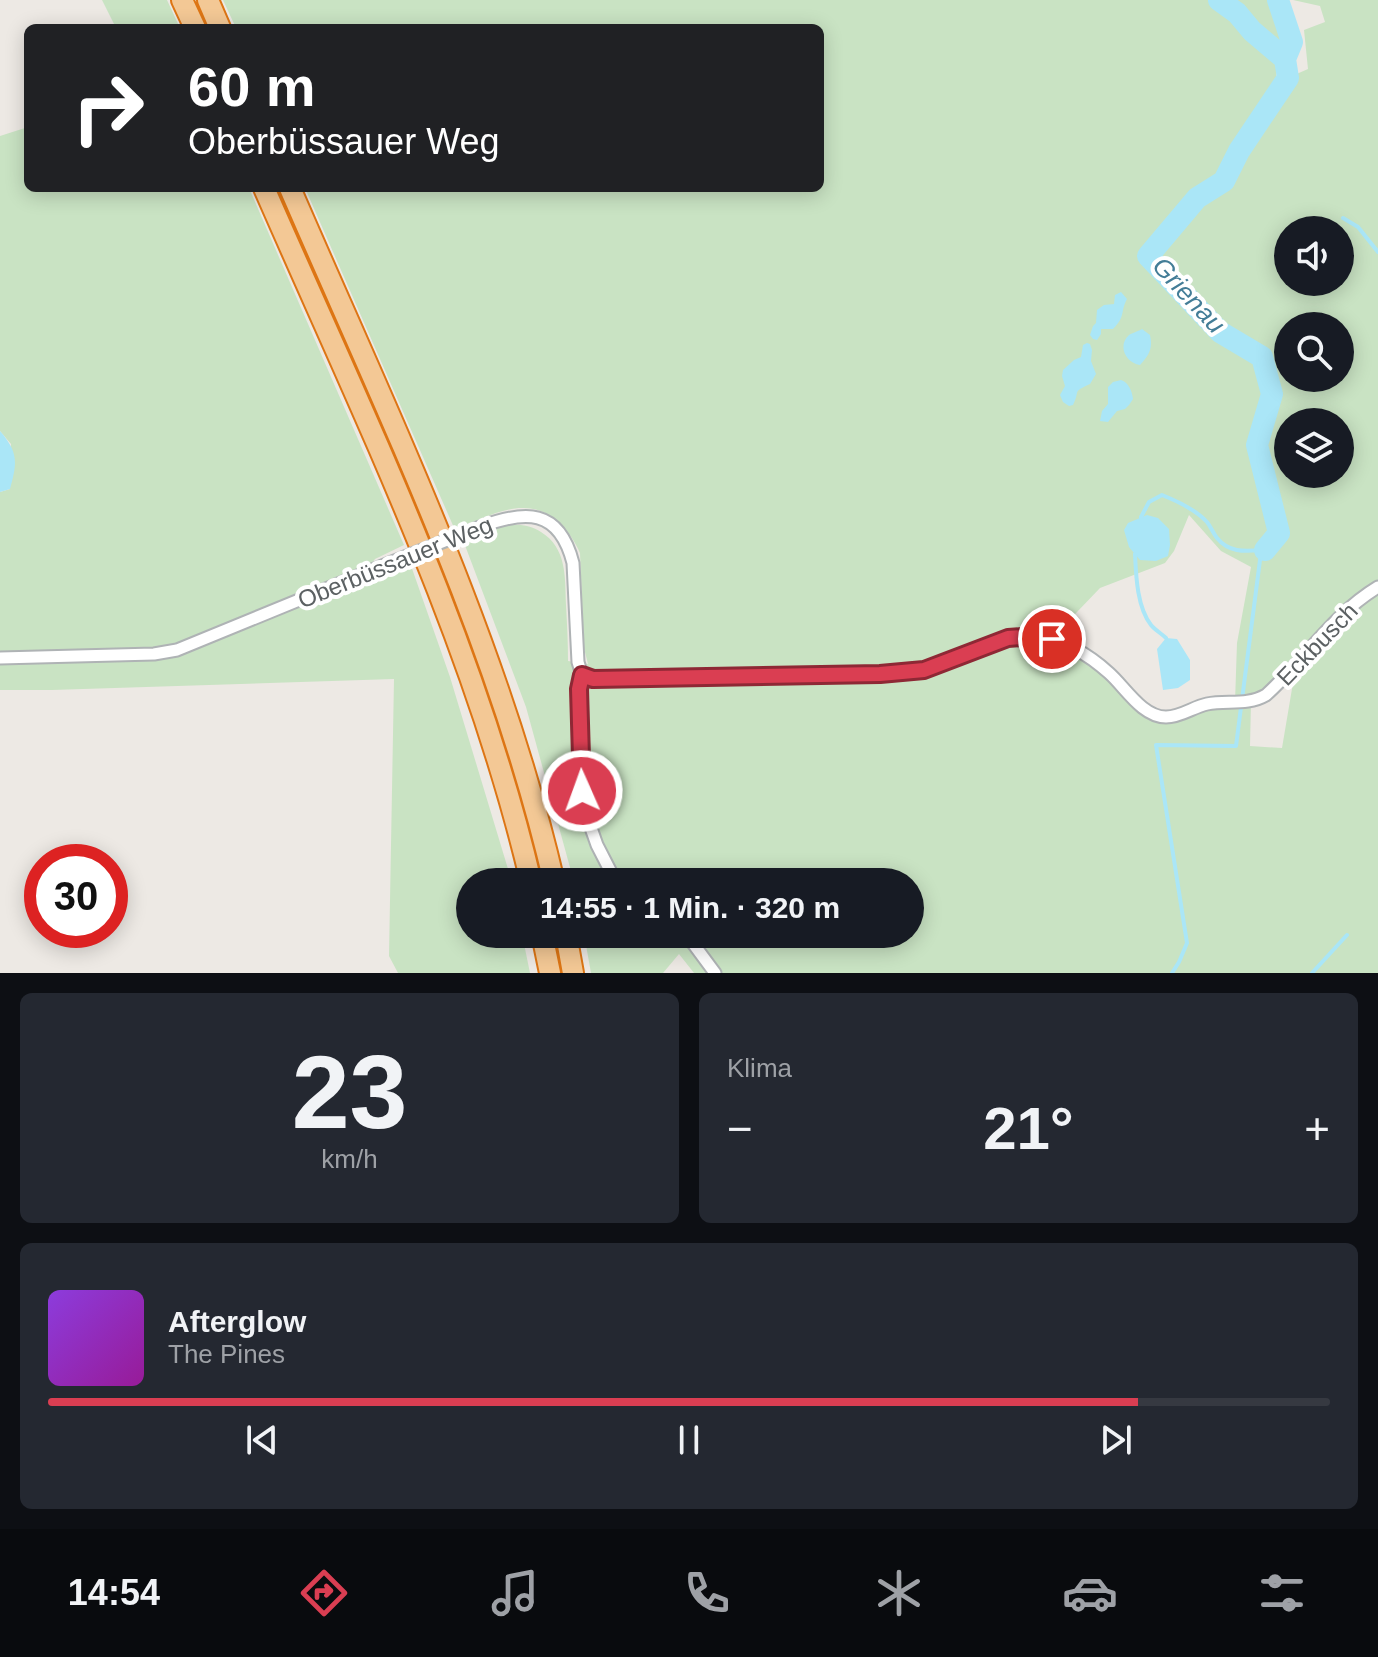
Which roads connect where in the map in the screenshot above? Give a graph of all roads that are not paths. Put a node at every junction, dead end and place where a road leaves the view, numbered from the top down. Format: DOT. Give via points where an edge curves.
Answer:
graph roads {
  1 [pos="182,0"];
  2 [pos="208,0"];
  3 [pos="193,24"];
  4 [pos="218,24"];
  5 [pos="266,192"];
  6 [pos="292,192"];
  7 [pos="1378,587"];
  8 [pos="0,658"];
  9 [pos="582,675"];
  10 [pos="527,868"];
  11 [pos="550,868"];
  12 [pos="609,868"];
  13 [pos="545,948"];
  14 [pos="569,948"];
  15 [pos="696,948"];
  16 [pos="550,973"];
  17 [pos="573,973"];
  18 [pos="715,973"];
  1 -- 3 [label="highway"];
  2 -- 4 [label="highway"];
  5 -- 10 [label="highway" via="447,612 493,745"];
  6 -- 11 [label="highway" via="468,604 500,693"];
  7 -- 9 [label="street, Eckbusch" via="1342,614 1266,695 1210,703 1173,717 1144,708 1079,650 1036,636 1008,638 924,670 880,674 593,679"];
  8 -- 9 [label="street, Oberbüssauer Weg, bridge" via="177,650 480,527 524,515 546,521 564,537 573,563"];
  9 -- 12 [label="street" via="584,808"];
  13 -- 16 [label="highway"];
  14 -- 17 [label="highway"];
  15 -- 18 [label="street"];
}
